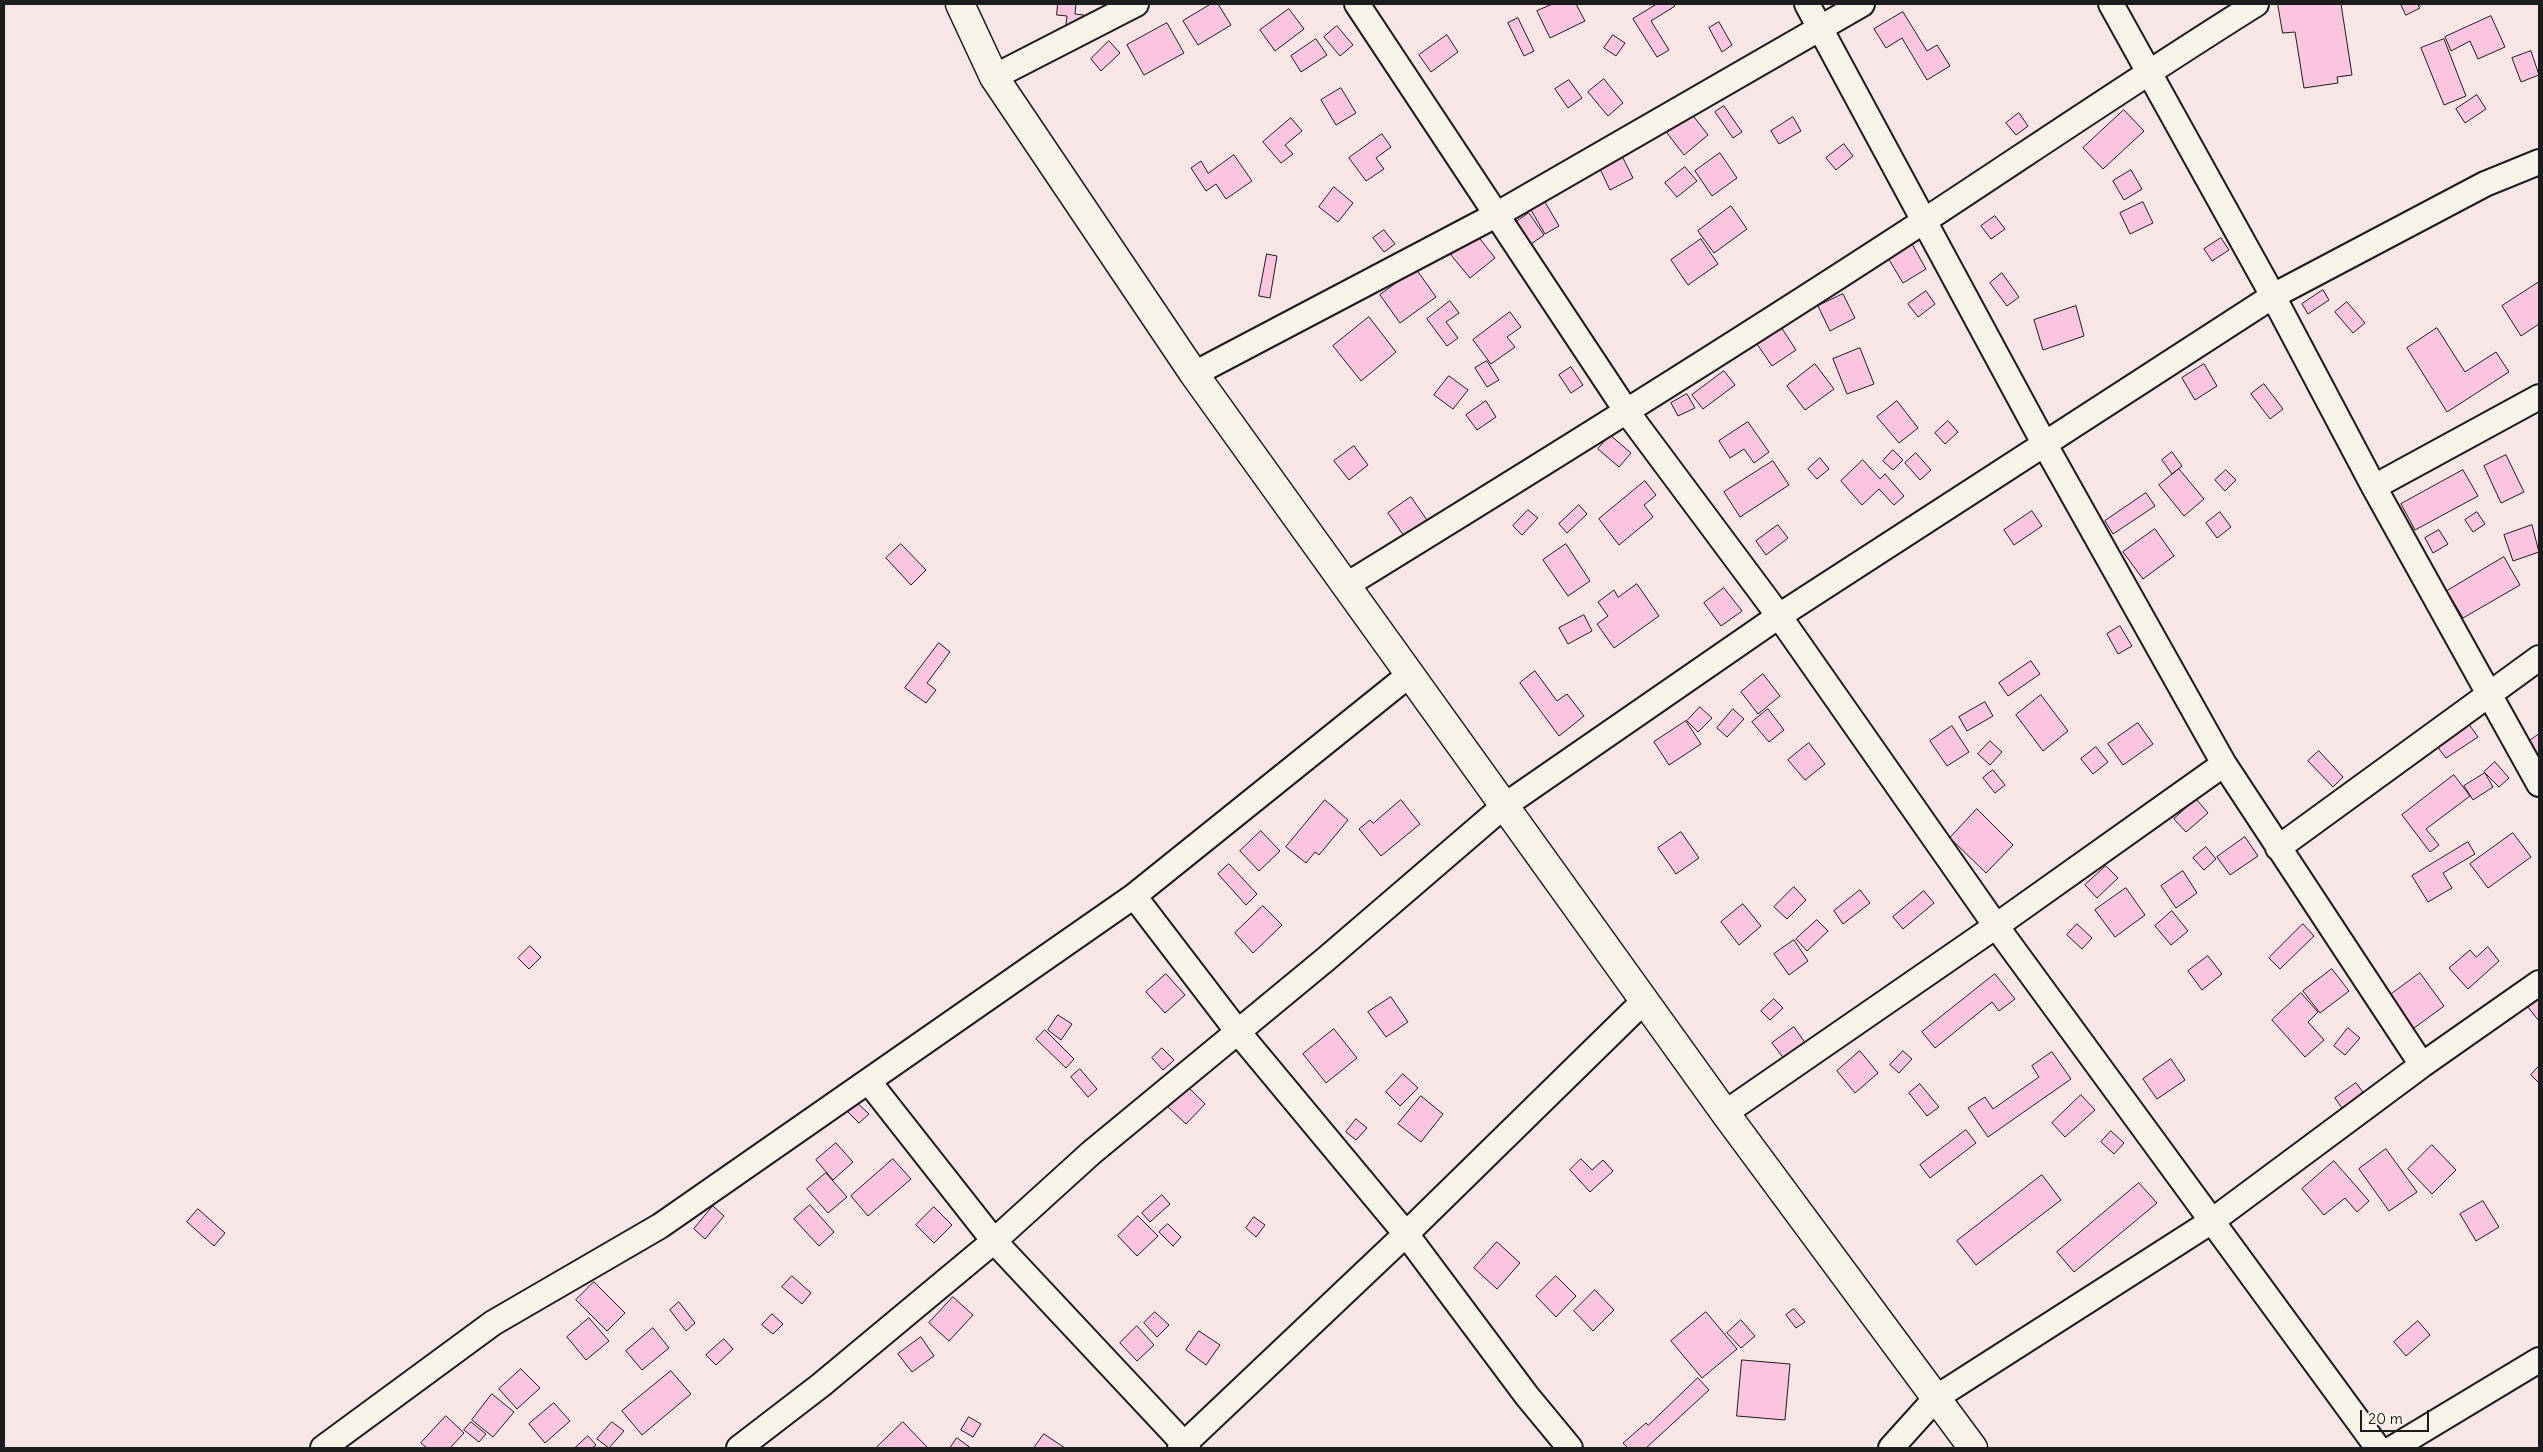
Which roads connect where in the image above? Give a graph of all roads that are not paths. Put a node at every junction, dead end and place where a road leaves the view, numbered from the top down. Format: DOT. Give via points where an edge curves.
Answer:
graph roads {
  1 [pos="960,4"];
  2 [pos="1136,4"];
  3 [pos="1357,4"];
  4 [pos="1807,4"];
  5 [pos="1862,4"];
  6 [pos="2111,4"];
  7 [pos="2256,4"];
  8 [pos="1820,27"];
  9 [pos="2149,71"];
  10 [pos="994,77"];
  11 [pos="2539,162"];
  12 [pos="1496,215"];
  13 [pos="1925,220"];
  14 [pos="2273,296"];
  15 [pos="1194,374"];
  16 [pos="2539,397"];
  17 [pos="1626,412"];
  18 [pos="2046,445"];
  19 [pos="2374,487"];
  20 [pos="1345,586"];
  21 [pos="1779,616"];
  22 [pos="2539,658"];
  23 [pos="1409,675"];
  24 [pos="2490,694"];
  25 [pos="2224,764"];
  26 [pos="2539,784"];
  27 [pos="1504,806"];
  28 [pos="2278,848"];
  29 [pos="1134,896"];
  30 [pos="1996,926"];
  31 [pos="2539,983"];
  32 [pos="1645,1000"];
  33 [pos="1238,1032"];
  34 [pos="2422,1065"];
  35 [pos="869,1082"];
  36 [pos="1725,1113"];
  37 [pos="2212,1221"];
  38 [pos="1406,1234"];
  39 [pos="994,1241"];
  40 [pos="2539,1360"];
  41 [pos="1937,1397"];
  42 [pos="1183,1447"];
  43 [pos="323,1448"];
  44 [pos="739,1448"];
  45 [pos="1570,1448"];
  46 [pos="1891,1448"];
  47 [pos="1973,1448"];
  48 [pos="2378,1448"];
  49 [pos="2392,1448"];
  1 -- 10 [label="main road"];
  2 -- 10 [label="street"];
  3 -- 12 [label="street"];
  4 -- 8 [label="street"];
  5 -- 8 [label="street"];
  6 -- 9 [label="street"];
  7 -- 9 [label="street"];
  8 -- 12 [label="street"];
  8 -- 13 [label="street"];
  9 -- 13 [label="street"];
  9 -- 14 [label="street"];
  10 -- 15 [label="main road"];
  11 -- 14 [label="street" via="2485,184"];
  12 -- 15 [label="street"];
  12 -- 17 [label="street"];
  13 -- 17 [label="street"];
  13 -- 18 [label="street"];
  14 -- 18 [label="street"];
  14 -- 19 [label="street"];
  15 -- 20 [label="main road"];
  16 -- 19 [label="street"];
  17 -- 20 [label="street"];
  17 -- 21 [label="street"];
  18 -- 21 [label="street"];
  18 -- 25 [label="street"];
  19 -- 24 [label="street"];
  20 -- 23 [label="main road"];
  21 -- 27 [label="street"];
  21 -- 30 [label="street"];
  22 -- 24 [label="street"];
  23 -- 27 [label="main road"];
  23 -- 29 [label="street"];
  24 -- 26 [label="street"];
  24 -- 28 [label="street"];
  25 -- 28 [label="street"];
  25 -- 30 [label="street"];
  27 -- 32 [label="main road"];
  27 -- 33 [label="street"];
  28 -- 34 [label="street"];
  29 -- 33 [label="street"];
  29 -- 35 [label="street"];
  30 -- 36 [label="street"];
  30 -- 37 [label="street"];
  31 -- 34 [label="street"];
  32 -- 36 [label="main road"];
  32 -- 38 [label="street"];
  33 -- 38 [label="street"];
  33 -- 39 [label="street" via="1091,1153"];
  34 -- 37 [label="street"];
  35 -- 39 [label="street"];
  35 -- 43 [label="street" via="660,1226 493,1323"];
  36 -- 41 [label="main road"];
  37 -- 41 [label="street"];
  37 -- 48 [label="street"];
  38 -- 42 [label="street"];
  38 -- 45 [label="street"];
  39 -- 42 [label="street"];
  39 -- 44 [label="street" via="822,1385"];
  40 -- 49 [label="street"];
  41 -- 46 [label="street"];
  41 -- 47 [label="main road"];
}
